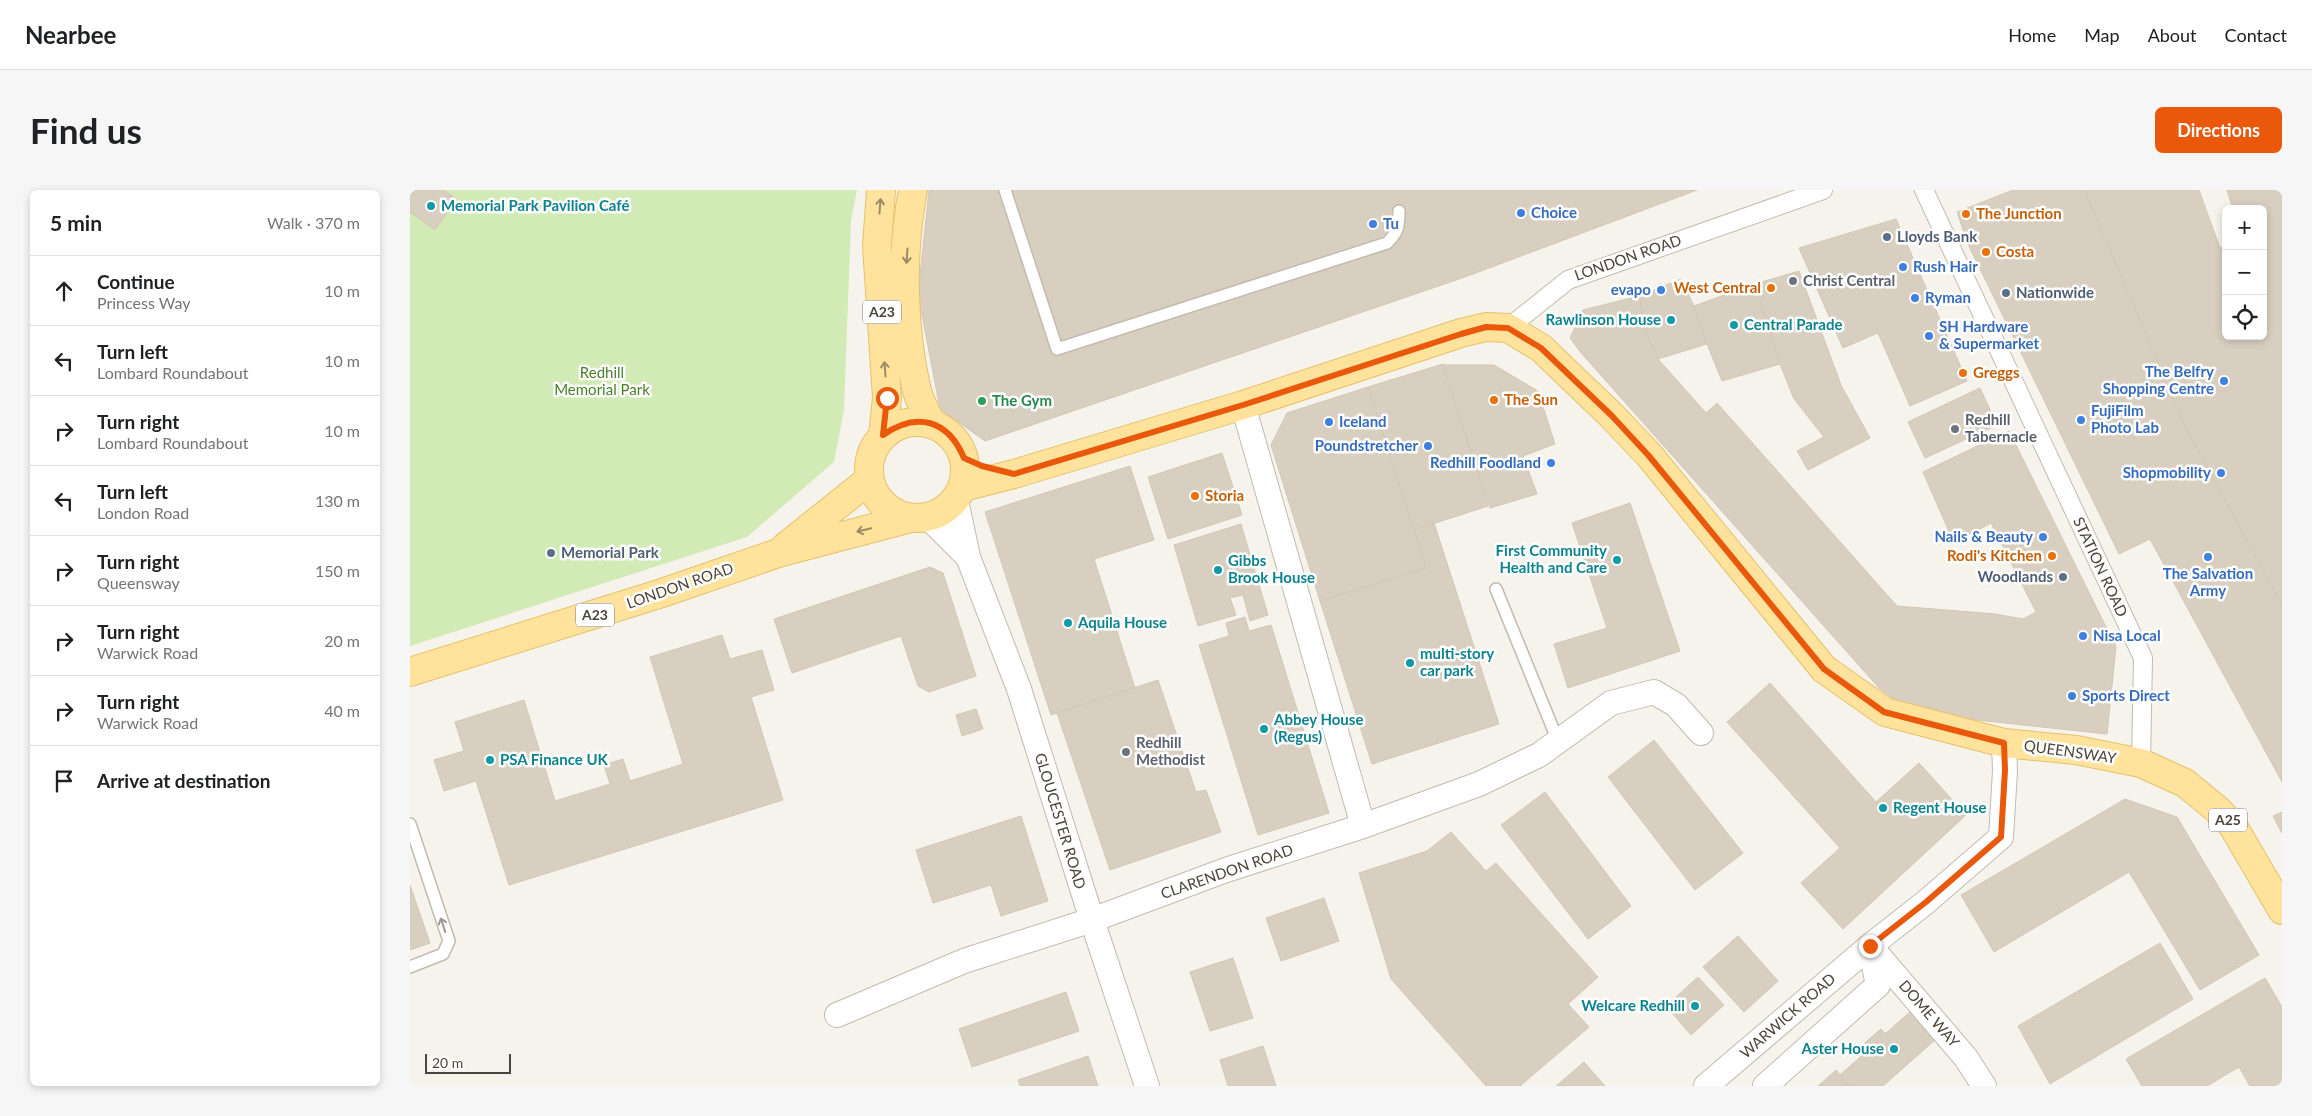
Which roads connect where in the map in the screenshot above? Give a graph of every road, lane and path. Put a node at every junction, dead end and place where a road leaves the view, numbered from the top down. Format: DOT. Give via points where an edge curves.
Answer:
graph roads {
  1 [pos="881,190"];
  2 [pos="913,190"];
  3 [pos="1005,190"];
  4 [pos="1823,190"];
  5 [pos="1924,190"];
  6 [pos="1399,211"];
  7 [pos="1508,328"];
  8 [pos="1243,405"];
  9 [pos="930,423"];
  10 [pos="883,435"];
  11 [pos="964,458"];
  12 [pos="1014,474"];
  13 [pos="869,480"];
  14 [pos="960,493"];
  15 [pos="920,518"];
  16 [pos="778,552"];
  17 [pos="968,557"];
  18 [pos="1496,589"];
  19 [pos="410,672"];
  20 [pos="1701,733"];
  21 [pos="1558,741"];
  22 [pos="2004,743"];
  23 [pos="2141,763"];
  24 [pos="410,824"];
  25 [pos="1363,826"];
  26 [pos="2282,910"];
  27 [pos="1092,920"];
  28 [pos="1870,946"];
  29 [pos="410,966"];
  30 [pos="837,1015"];
  31 [pos="1147,1086"];
  32 [pos="1706,1086"];
  33 [pos="1765,1086"];
  34 [pos="1984,1086"];
  10 -- 1 [label="main road, A23, one-way" via="887,398 878,246"];
  2 -- 9 [label="main road, A23, one-way" via="905,273 907,323 918,392"];
  3 -- 6 [label="lane" via="1057,349 1387,243 1397,233"];
  4 -- 7 [label="street, LONDON ROAD" via="1568,280"];
  5 -- 23 [label="street, STATION ROAD" via="2143,658"];
  7 -- 8 [label="main road" via="1486,327 1461,334"];
  7 -- 22 [label="main road, QUEENSWAY / A25" via="1541,348 1612,416 1649,456 1824,669 1884,712"];
  8 -- 12 [label="main road"];
  8 -- 25 [label="street"];
  9 -- 10 [label="main road" via="914,421 897,425"];
  9 -- 11 [label="main road" via="946,430 958,442"];
  10 -- 13 [label="main road" via="874,447 869,463"];
  11 -- 12 [label="main road"];
  11 -- 14 [label="main road" via="966,470"];
  12 -- 14 [label="main road"];
  13 -- 15 [label="main road" via="884,506 895,513"];
  13 -- 16 [label="main road, LONDON ROAD / A23"];
  14 -- 15 [label="main road" via="944,511"];
  14 -- 17 [label="street, GLOUCESTER ROAD"];
  15 -- 16 [label="main road, LONDON ROAD / A23, one-way"];
  15 -- 17 [label="street, GLOUCESTER ROAD"];
  16 -- 19 [label="main road, LONDON ROAD / A23" via="662,594"];
  17 -- 27 [label="street, GLOUCESTER ROAD" via="1019,688"];
  18 -- 21 [label="lane"];
  20 -- 21 [label="street, CLARENDON ROAD" via="1676,705 1654,692 1610,703"];
  21 -- 25 [label="street, CLARENDON ROAD" via="1539,755 1479,784"];
  22 -- 23 [label="main road, QUEENSWAY / A25" via="2076,750"];
  22 -- 28 [label="street, WARWICK ROAD" via="2001,837"];
  23 -- 26 [label="main road, A25" via="2185,783 2218,810 2245,844"];
  29 -- 24 [label="lane, one-way" via="443,954 449,941"];
  25 -- 27 [label="street, CLARENDON ROAD" via="1226,870"];
  27 -- 30 [label="street, CLARENDON ROAD" via="964,961"];
  27 -- 31 [label="street, GLOUCESTER ROAD"];
  28 -- 32 [label="street, WARWICK ROAD"];
  28 -- 33 [label="street" via="1878,985"];
  28 -- 34 [label="street, DOME WAY" via="1966,1058"];
}
